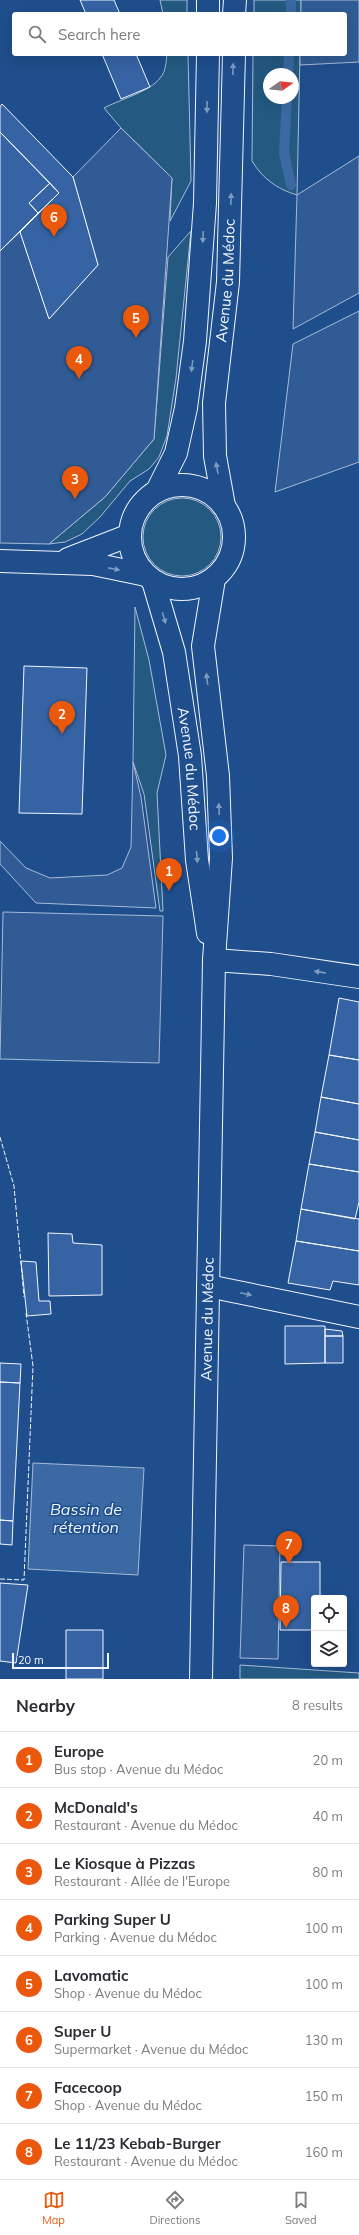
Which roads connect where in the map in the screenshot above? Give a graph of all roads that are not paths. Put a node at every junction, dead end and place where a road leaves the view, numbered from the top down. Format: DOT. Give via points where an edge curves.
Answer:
graph roads {
  1 [pos="208,0"];
  2 [pos="234,0"];
  3 [pos="208,12"];
  4 [pos="234,12"];
  5 [pos="208,56"];
  6 [pos="234,56"];
  7 [pos="157,491"];
  8 [pos="224,506"];
  9 [pos="130,535"];
  10 [pos="0,561"];
  11 [pos="47,563"];
  12 [pos="150,578"];
  13 [pos="214,579"];
  14 [pos="214,960"];
  15 [pos="359,978"];
  16 [pos="208,1286"];
  17 [pos="359,1317"];
  18 [pos="201,1679"];
  1 -- 3 [label="main road"];
  2 -- 4 [label="main road"];
  5 -- 7 [label="main road, Avenue du Médoc, one-way" via="205,203 195,341 186,408 176,453"];
  8 -- 6 [label="main road, Avenue du Médoc, one-way" via="215,456 214,403 228,282"];
  7 -- 8 [label="main road" via="186,484 214,495"];
  7 -- 9 [label="main road" via="143,502 134,517"];
  8 -- 13 [label="main road" via="230,515 234,532 233,550 226,566"];
  9 -- 11 [label="main road" via="73,558"];
  9 -- 12 [label="main road" via="137,563"];
  10 -- 11 [label="main road"];
  11 -- 12 [label="main road, one-way" via="93,564"];
  12 -- 13 [label="main road" via="168,587 184,589 200,586"];
  12 -- 14 [label="main road, Avenue du Médoc, one-way" via="175,659 190,756 197,860 204,916"];
  14 -- 13 [label="main road, Avenue du Médoc, one-way" via="221,858 218,776 203,646"];
  15 -- 14 [label="main road, one-way" via="272,964"];
  14 -- 16 [label="main road, Avenue du Médoc"];
  16 -- 17 [label="main road, one-way"];
  16 -- 18 [label="main road, Avenue du Médoc"];
}
